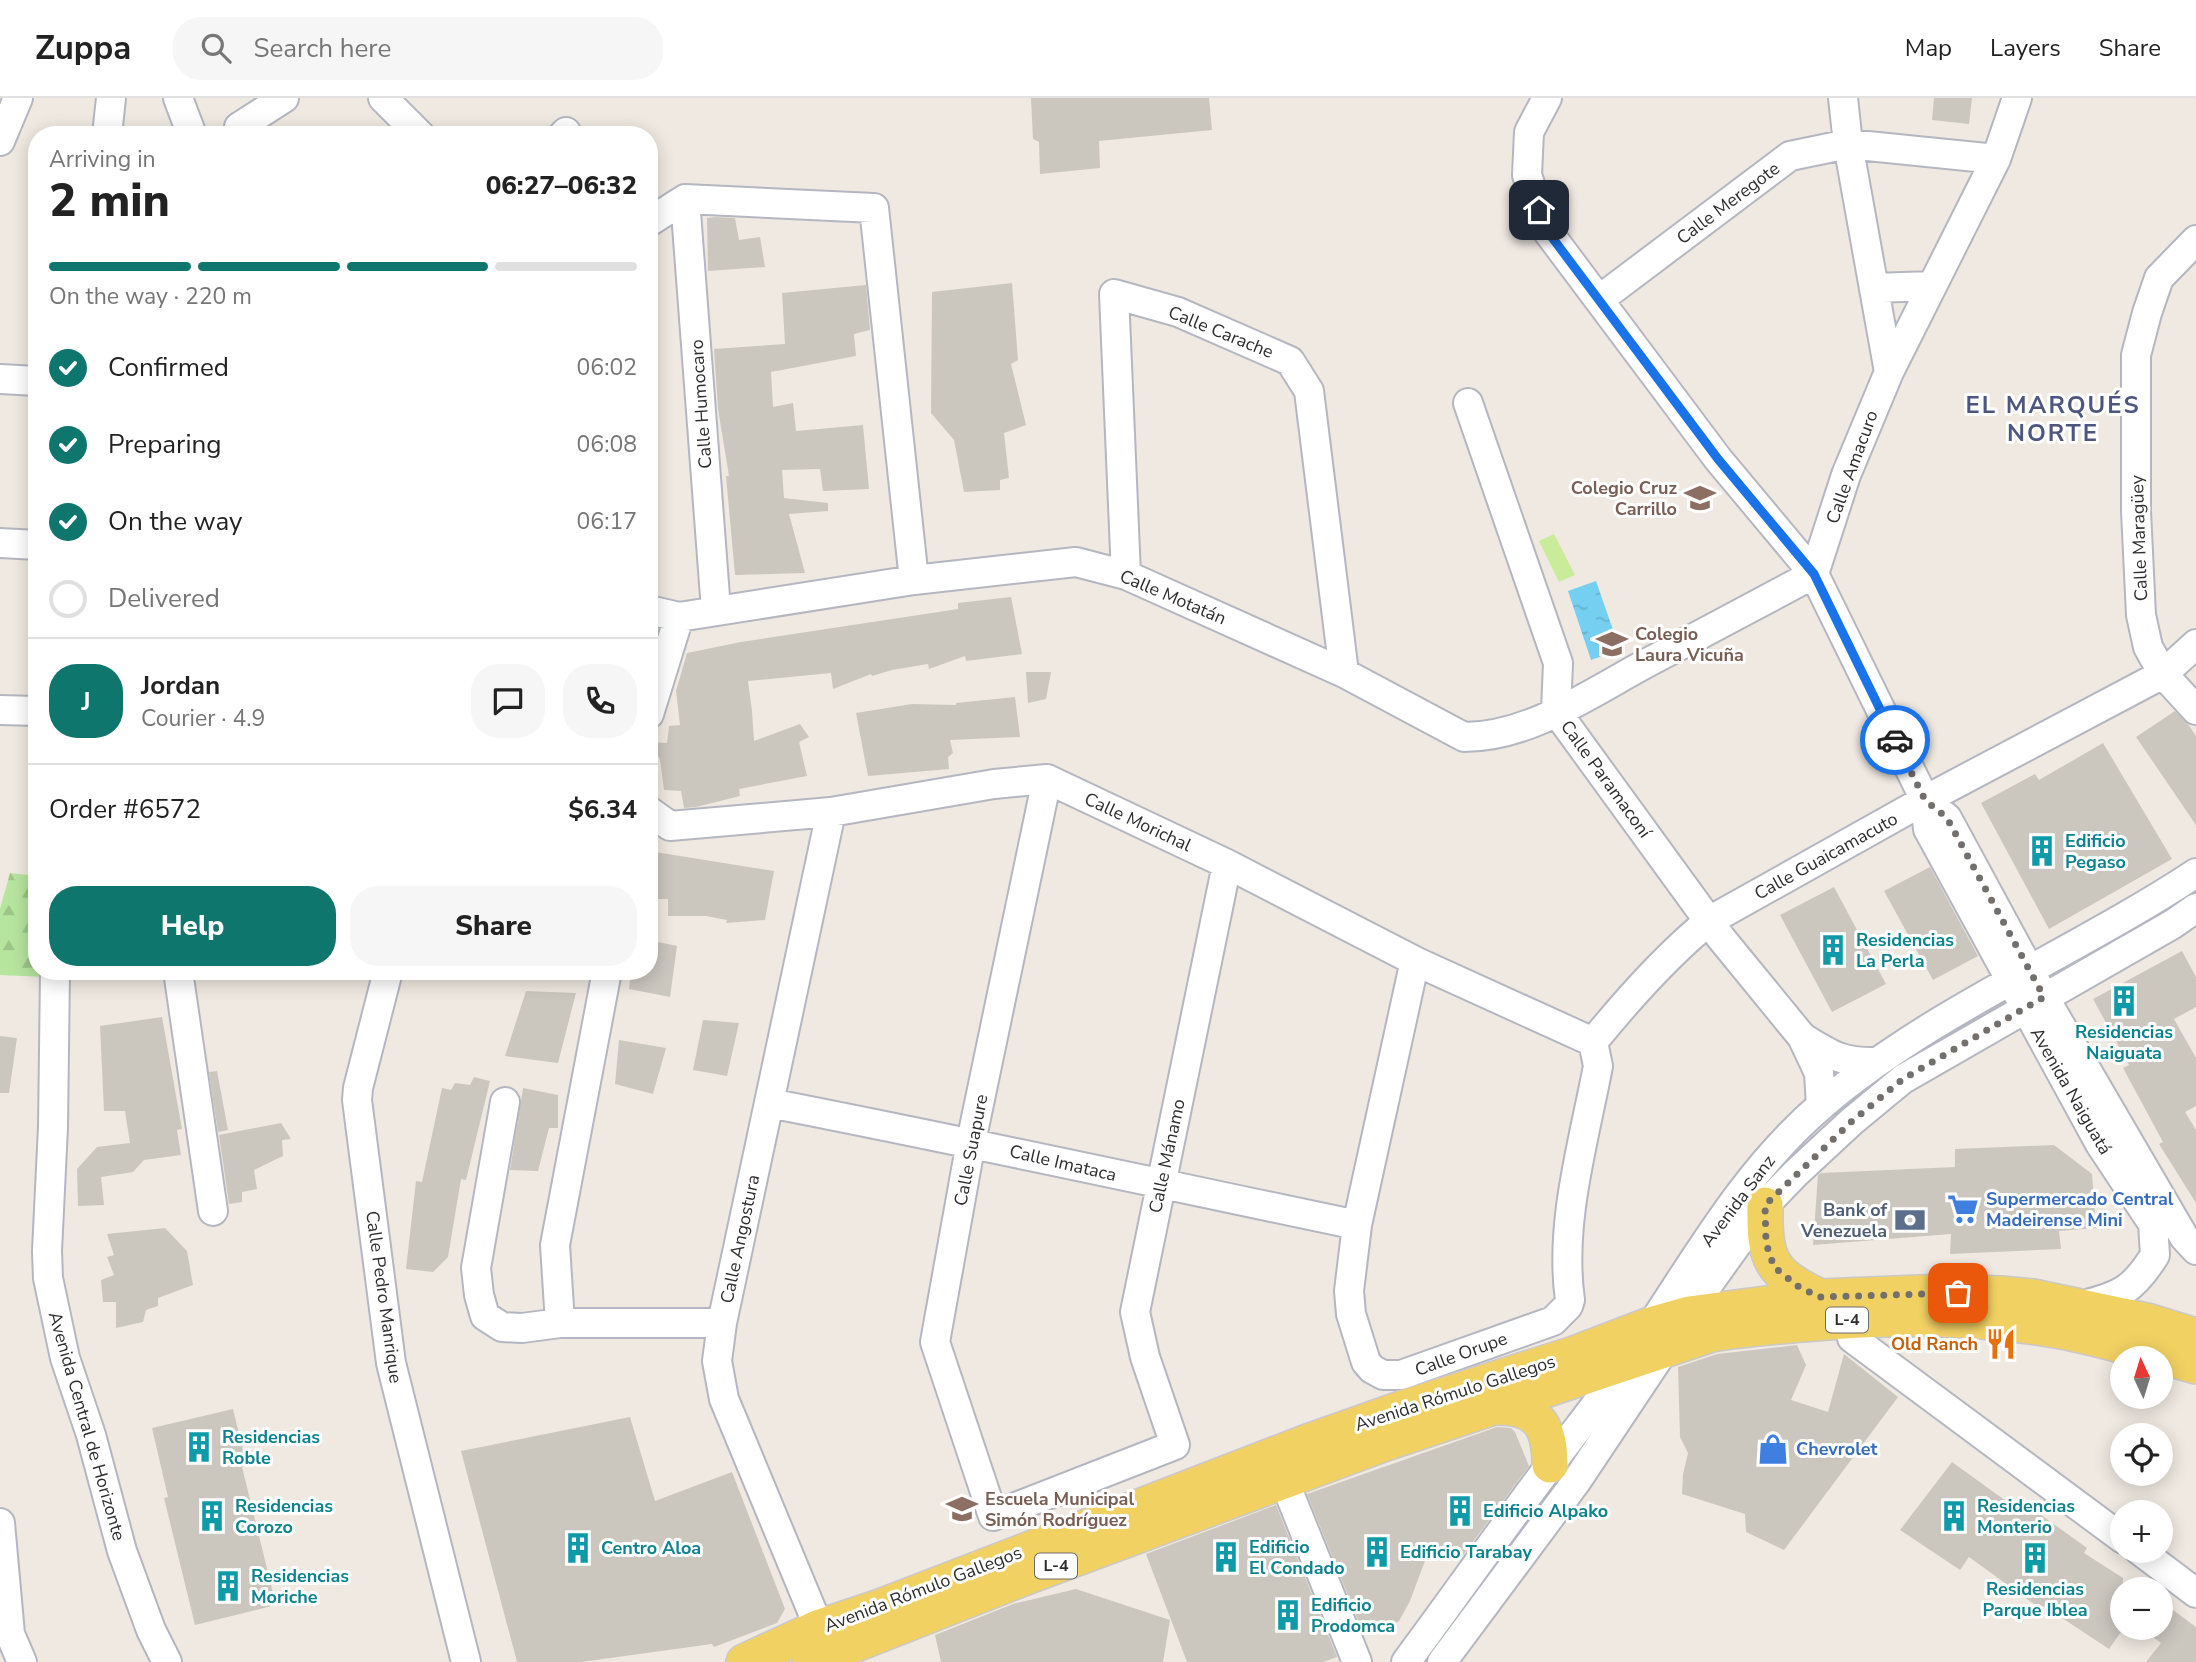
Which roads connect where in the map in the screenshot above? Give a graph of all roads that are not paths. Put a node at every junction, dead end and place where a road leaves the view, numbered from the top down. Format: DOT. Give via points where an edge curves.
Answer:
graph roads {
  1 [pos="18,98"];
  2 [pos="111,98"];
  3 [pos="178,98"];
  4 [pos="284,98"];
  5 [pos="383,98"];
  6 [pos="1546,98"];
  7 [pos="1843,98"];
  8 [pos="2017,98"];
  9 [pos="108,126"];
  10 [pos="189,126"];
  11 [pos="241,126"];
  12 [pos="411,126"];
  13 [pos="0,141"];
  14 [pos="1849,144"];
  15 [pos="1996,159"];
  16 [pos="685,199"];
  17 [pos="658,216"];
  18 [pos="2196,240"];
  19 [pos="1932,286"];
  20 [pos="1874,288"];
  21 [pos="1600,299"];
  22 [pos="1889,372"];
  23 [pos="0,379"];
  24 [pos="28,381"];
  25 [pos="1468,403"];
  26 [pos="0,543"];
  27 [pos="28,545"];
  28 [pos="1814,574"];
  29 [pos="1126,575"];
  30 [pos="914,580"];
  31 [pos="716,610"];
  32 [pos="658,612"];
  33 [pos="679,617"];
  34 [pos="2196,644"];
  35 [pos="1344,673"];
  36 [pos="2163,674"];
  37 [pos="658,685"];
  38 [pos="0,710"];
  39 [pos="2196,710"];
  40 [pos="28,711"];
  41 [pos="1556,711"];
  42 [pos="1047,779"];
  43 [pos="1925,800"];
  44 [pos="831,812"];
  45 [pos="658,817"];
  46 [pos="1227,864"];
  47 [pos="2196,873"];
  48 [pos="2196,908"];
  49 [pos="1709,921"];
  50 [pos="1417,962"];
  51 [pos="2021,975"];
  52 [pos="55,980"];
  53 [pos="179,980"];
  54 [pos="386,980"];
  55 [pos="605,980"];
  56 [pos="2034,1003"];
  57 [pos="1802,1037"];
  58 [pos="1593,1041"];
  59 [pos="1877,1062"];
  60 [pos="505,1102"];
  61 [pos="769,1103"];
  62 [pos="1821,1105"];
  63 [pos="971,1142"];
  64 [pos="1161,1185"];
  65 [pos="1765,1205"];
  66 [pos="213,1211"];
  67 [pos="2162,1219"];
  68 [pos="1357,1225"];
  69 [pos="2196,1250"];
  70 [pos="2196,1258"];
  71 [pos="2146,1269"];
  72 [pos="1820,1297"];
  73 [pos="2077,1307"];
  74 [pos="1689,1314"];
  75 [pos="1849,1320"];
  76 [pos="560,1323"];
  77 [pos="722,1323"];
  78 [pos="2196,1336"];
  79 [pos="1658,1337"];
  80 [pos="1628,1361"];
  81 [pos="2196,1366"];
  82 [pos="1498,1407"];
  83 [pos="1175,1445"];
  84 [pos="1550,1465"];
  85 [pos="1279,1468"];
  86 [pos="0,1523"];
  87 [pos="2110,1529"];
  88 [pos="2156,1563"];
  89 [pos="2196,1593"];
  90 [pos="820,1647"];
  91 [pos="22,1662"];
  92 [pos="167,1662"];
  93 [pos="466,1662"];
  94 [pos="744,1662"];
  95 [pos="1357,1662"];
  96 [pos="1406,1662"];
  97 [pos="1442,1662"];
  1 -- 13 [label="street"];
  2 -- 9 [label="street"];
  3 -- 10 [label="street"];
  4 -- 11 [label="street"];
  5 -- 12 [label="street"];
  6 -- 21 [label="street, Avenida Naiguatá" via="1529,132 1527,175 1545,228"];
  7 -- 14 [label="street"];
  8 -- 15 [label="street, Calle Amacuro"];
  14 -- 15 [label="street, Calle Meregote"];
  14 -- 20 [label="street"];
  14 -- 21 [label="street, Calle Meregote" via="1790,156"];
  15 -- 19 [label="street, Calle Amacuro"];
  16 -- 17 [label="street"];
  16 -- 30 [label="street" via="874,208"];
  16 -- 31 [label="street, Calle Humocaro"];
  18 -- 36 [label="street, Calle Maragüey" via="2159,278 2136,355 2141,615 2148,647"];
  19 -- 20 [label="street"];
  19 -- 22 [label="street, Calle Amacuro"];
  20 -- 22 [label="street"];
  21 -- 28 [label="street, Avenida Naiguatá" via="1718,459"];
  22 -- 28 [label="street, Calle Amacuro" via="1846,475"];
  23 -- 24 [label="street"];
  25 -- 41 [label="street, Calle Paramaconí" via="1558,663"];
  26 -- 27 [label="street"];
  28 -- 41 [label="street"];
  28 -- 43 [label="street, Avenida Naiguatá"];
  29 -- 30 [label="street, Calle Motatán" via="1076,562"];
  29 -- 35 [label="street, Calle Motatán"];
  29 -- 35 [label="street, Calle Carache" via="1114,294 1178,312 1290,361 1309,391"];
  30 -- 31 [label="street, Calle Motatán"];
  31 -- 33 [label="street, Calle Motatán"];
  32 -- 33 [label="street"];
  33 -- 37 [label="street"];
  34 -- 36 [label="street, Calle Guaicamacuto"];
  35 -- 41 [label="street, Calle Motatán" via="1464,737 1509,732"];
  36 -- 39 [label="street, Calle Maragüey"];
  36 -- 43 [label="street, Calle Guaicamacuto"];
  38 -- 40 [label="street"];
  41 -- 49 [label="street, Calle Paramaconí"];
  42 -- 44 [label="street"];
  42 -- 46 [label="street, Calle Morichal"];
  42 -- 63 [label="street, Calle Suapure"];
  43 -- 49 [label="street, Calle Guaicamacuto"];
  43 -- 51 [label="street, Avenida Naiguatá" via="1928,829"];
  44 -- 45 [label="street" via="670,825"];
  44 -- 61 [label="street, Calle Angostura"];
  46 -- 50 [label="street, Calle Morichal"];
  46 -- 64 [label="street, Calle Mánamo"];
  47 -- 51 [label="street, Avenida Sanz"];
  48 -- 56 [label="street, Avenida Sanz"];
  49 -- 57 [label="street, Calle Paramaconí"];
  49 -- 58 [label="street, Calle Guaicamacuto"];
  50 -- 58 [label="street, Calle Morichal"];
  50 -- 68 [label="street, Calle Orupe"];
  51 -- 56 [label="street, Avenida Naiguatá"];
  51 -- 59 [label="street, Avenida Sanz"];
  52 -- 92 [label="street, Avenida Central de Horizonte" via="48,1278 65,1358 122,1551"];
  53 -- 66 [label="street"];
  54 -- 93 [label="street, Calle Pedro Manrique" via="357,1100 391,1363"];
  55 -- 76 [label="street" via="555,1245"];
  56 -- 65 [label="street, Avenida Sanz" via="1903,1079"];
  56 -- 67 [label="street, Avenida Naiguatá"];
  57 -- 59 [label="street, Calle Paramaconí" via="1847,1061"];
  57 -- 62 [label="street, Calle Paramaconí" via="1819,1073"];
  58 -- 68 [label="street, Calle Orupe" via="1598,1066 1569,1219 1570,1300 1559,1317 1401,1376 1383,1375 1366,1362 1351,1314 1350,1270"];
  59 -- 62 [label="street, Avenida Sanz"];
  60 -- 76 [label="street" via="476,1268 479,1295 485,1316 502,1327"];
  61 -- 63 [label="street, Calle Imataca"];
  61 -- 77 [label="street, Calle Angostura"];
  62 -- 79 [label="street, Avenida Sanz" via="1752,1177 1712,1231 1676,1288"];
  63 -- 64 [label="street, Calle Imataca"];
  63 -- 83 [label="street, Calle Suapure" via="935,1342 993,1516"];
  64 -- 68 [label="street, Calle Imataca"];
  64 -- 83 [label="street, Calle Mánamo" via="1135,1312"];
  65 -- 72 [label="main road" via="1766,1243 1774,1267"];
  65 -- 74 [label="street, Avenida Sanz"];
  67 -- 69 [label="street, Avenida Naiguatá"];
  67 -- 71 [label="street" via="2156,1252"];
  70 -- 71 [label="street" via="2175,1256"];
  71 -- 73 [label="street" via="2115,1297"];
  72 -- 73 [label="main road, Avenida Rómulo Gallegos / L-4" via="2001,1294"];
  72 -- 74 [label="main road, Avenida Rómulo Gallegos / L-4"];
  73 -- 78 [label="main road, Avenida Rómulo Gallegos / L-4"];
  74 -- 79 [label="main road, Avenida Rómulo Gallegos / L-4"];
  75 -- 79 [label="main road, Avenida Rómulo Gallegos / L-4"];
  75 -- 81 [label="main road, Avenida Rómulo Gallegos / L-4" via="1943,1318 2066,1332"];
  75 -- 87 [label="street" via="1852,1338"];
  76 -- 77 [label="street"];
  77 -- 90 [label="street, Calle Angostura" via="717,1361 724,1399"];
  79 -- 80 [label="main road, Avenida Rómulo Gallegos / L-4"];
  79 -- 85 [label="main road, Avenida Rómulo Gallegos / L-4" via="1574,1354 1401,1409"];
  79 -- 97 [label="street, Avenida Sanz" via="1576,1482"];
  80 -- 82 [label="main road, Avenida Rómulo Gallegos / L-4"];
  80 -- 84 [label="street"];
  82 -- 84 [label="main road" via="1526,1410 1537,1418 1547,1437"];
  82 -- 85 [label="main road, Avenida Rómulo Gallegos / L-4" via="1383,1444"];
  84 -- 96 [label="street"];
  85 -- 90 [label="main road, Avenida Rómulo Gallegos / L-4"];
  85 -- 95 [label="street"];
  86 -- 91 [label="street" via="10,1634"];
  88 -- 89 [label="street"];
  90 -- 94 [label="main road, Avenida Rómulo Gallegos / L-4"];
}
